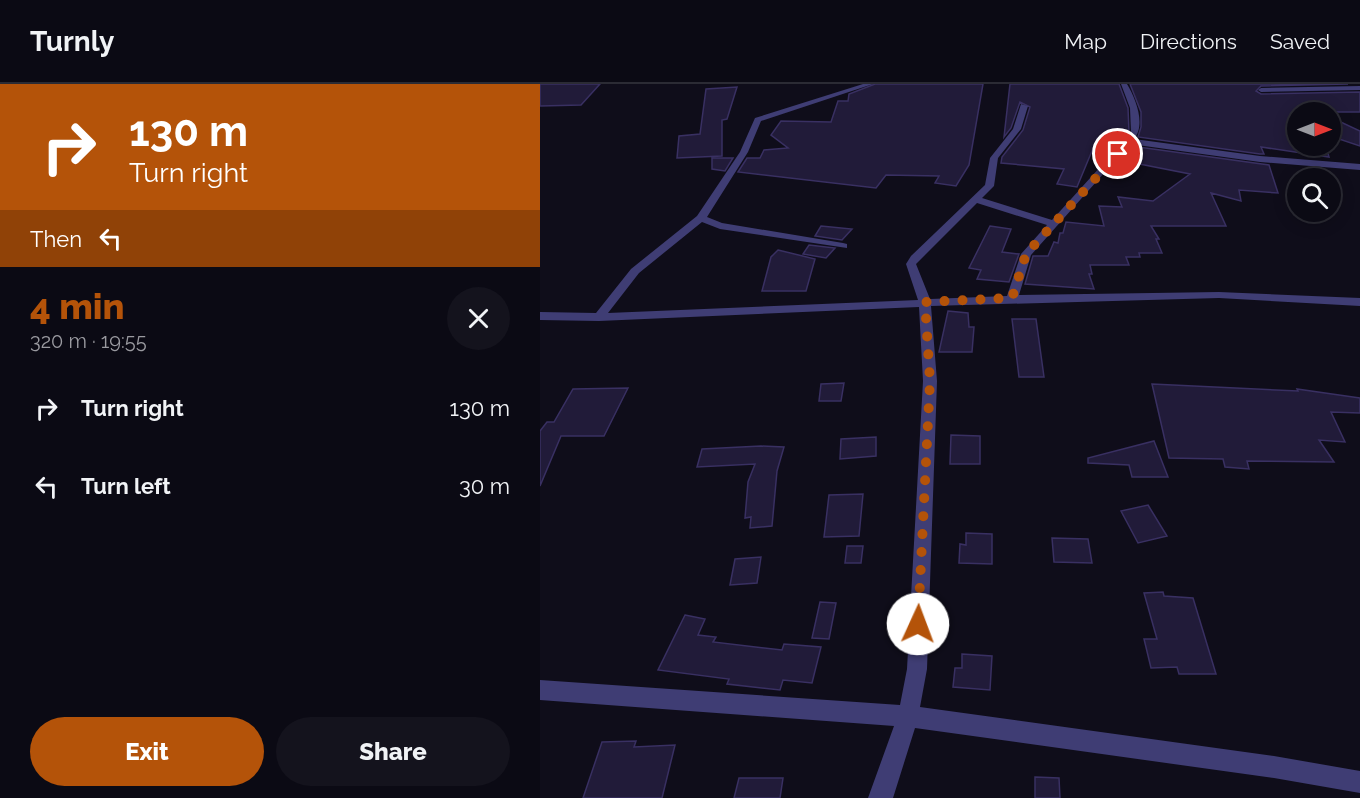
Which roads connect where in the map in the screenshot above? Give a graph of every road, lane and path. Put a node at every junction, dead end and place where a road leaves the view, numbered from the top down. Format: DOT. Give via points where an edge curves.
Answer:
graph roads {
  1 [pos="870,84"];
  2 [pos="1124,84"];
  3 [pos="1360,88"];
  4 [pos="1261,90"];
  5 [pos="1024,106"];
  6 [pos="1130,141"];
  7 [pos="1360,167"];
  8 [pos="977,200"];
  9 [pos="701,218"];
  10 [pos="1052,223"];
  11 [pos="843,246"];
  12 [pos="1012,298"];
  13 [pos="925,302"];
  14 [pos="1360,302"];
  15 [pos="540,316"];
  16 [pos="599,317"];
  17 [pos="540,690"];
  18 [pos="908,716"];
  19 [pos="1360,782"];
  20 [pos="880,798"];
  1 -- 9 [label="street" via="758,120 744,152"];
  2 -- 6 [label="street" via="1137,124"];
  3 -- 4 [label="street"];
  5 -- 8 [label="street" via="1016,132 994,157 993,180"];
  6 -- 7 [label="street" via="1260,159"];
  6 -- 10 [label="street"];
  8 -- 10 [label="street"];
  8 -- 13 [label="street" via="911,264"];
  9 -- 11 [label="street" via="720,226"];
  9 -- 16 [label="street" via="635,271"];
  10 -- 12 [label="street" via="1026,254"];
  12 -- 13 [label="street"];
  12 -- 14 [label="street" via="1220,295"];
  13 -- 16 [label="street"];
  13 -- 18 [label="street" via="930,381 916,669"];
  15 -- 16 [label="street"];
  17 -- 18 [label="street"];
  18 -- 19 [label="street"];
  18 -- 20 [label="street"];
}
